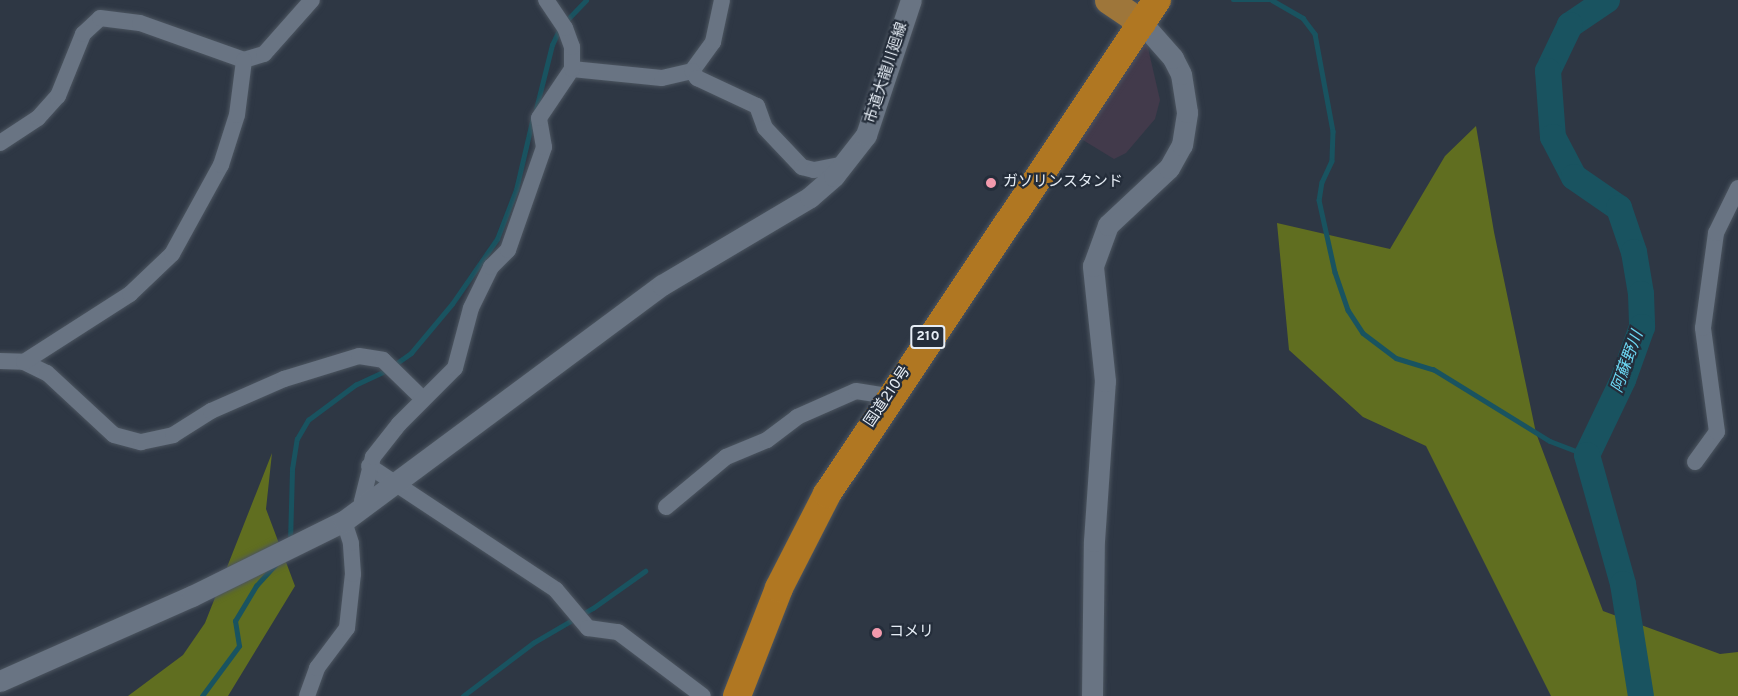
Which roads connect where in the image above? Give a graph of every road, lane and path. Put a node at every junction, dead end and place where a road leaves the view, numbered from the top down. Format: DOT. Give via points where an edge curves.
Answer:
graph roads {
  1 [pos="312,0"];
  2 [pos="546,0"];
  3 [pos="722,0"];
  4 [pos="911,0"];
  5 [pos="1108,0"];
  6 [pos="1150,11"];
  7 [pos="244,60"];
  8 [pos="572,69"];
  9 [pos="692,71"];
  10 [pos="0,143"];
  11 [pos="844,164"];
  12 [pos="1738,188"];
  13 [pos="0,361"];
  14 [pos="24,362"];
  15 [pos="889,396"];
  16 [pos="423,399"];
  17 [pos="1695,462"];
  18 [pos="369,466"];
  19 [pos="398,483"];
  20 [pos="364,507"];
  21 [pos="666,507"];
  22 [pos="336,526"];
  23 [pos="0,681"];
  24 [pos="307,696"];
  25 [pos="703,696"];
  26 [pos="737,696"];
  27 [pos="1092,696"];
  1 -- 7 [label="street" via="264,54"];
  2 -- 8 [label="street" via="565,28 572,47"];
  3 -- 9 [label="street" via="713,42"];
  4 -- 11 [label="street, 市道大龍川廻線" via="877,111 866,135"];
  5 -- 6 [label="main road"];
  6 -- 15 [label="highway, 国道210号 / 210"];
  6 -- 27 [label="street" via="1159,40 1181,74 1186,94 1186,128 1182,145 1165,173 1108,225 1096,252 1092,284 1105,381 1094,541"];
  7 -- 10 [label="street" via="141,23 100,18 83,34 58,96 38,118"];
  7 -- 14 [label="street" via="237,115 221,165 172,254 130,294"];
  8 -- 9 [label="street" via="662,78"];
  8 -- 16 [label="street" via="539,118 544,147 508,250 491,267 471,308 455,368"];
  9 -- 11 [label="street" via="697,78 757,106 765,128 802,166 814,170"];
  11 -- 19 [label="street, 市道大龍川廻線" via="810,197 652,292"];
  12 -- 17 [label="street" via="1716,233 1703,328 1718,432"];
  13 -- 14 [label="street"];
  14 -- 16 [label="street" via="47,373 114,435 141,441 173,435 211,411 284,379 359,356 383,360"];
  15 -- 21 [label="street" via="856,391 814,409 746,451 726,457"];
  15 -- 26 [label="highway, 国道210号 / 210" via="804,536 770,608"];
  16 -- 18 [label="street" via="378,448"];
  18 -- 19 [label="street"];
  18 -- 20 [label="street"];
  19 -- 20 [label="street, 市道大龍川廻線"];
  19 -- 25 [label="street" via="556,590 588,628 618,632"];
  20 -- 22 [label="street, 市道大龍川廻線"];
  22 -- 23 [label="street, 市道大龍川廻線" via="192,596"];
  22 -- 24 [label="street" via="351,543 353,574 347,628 317,668"];
}
